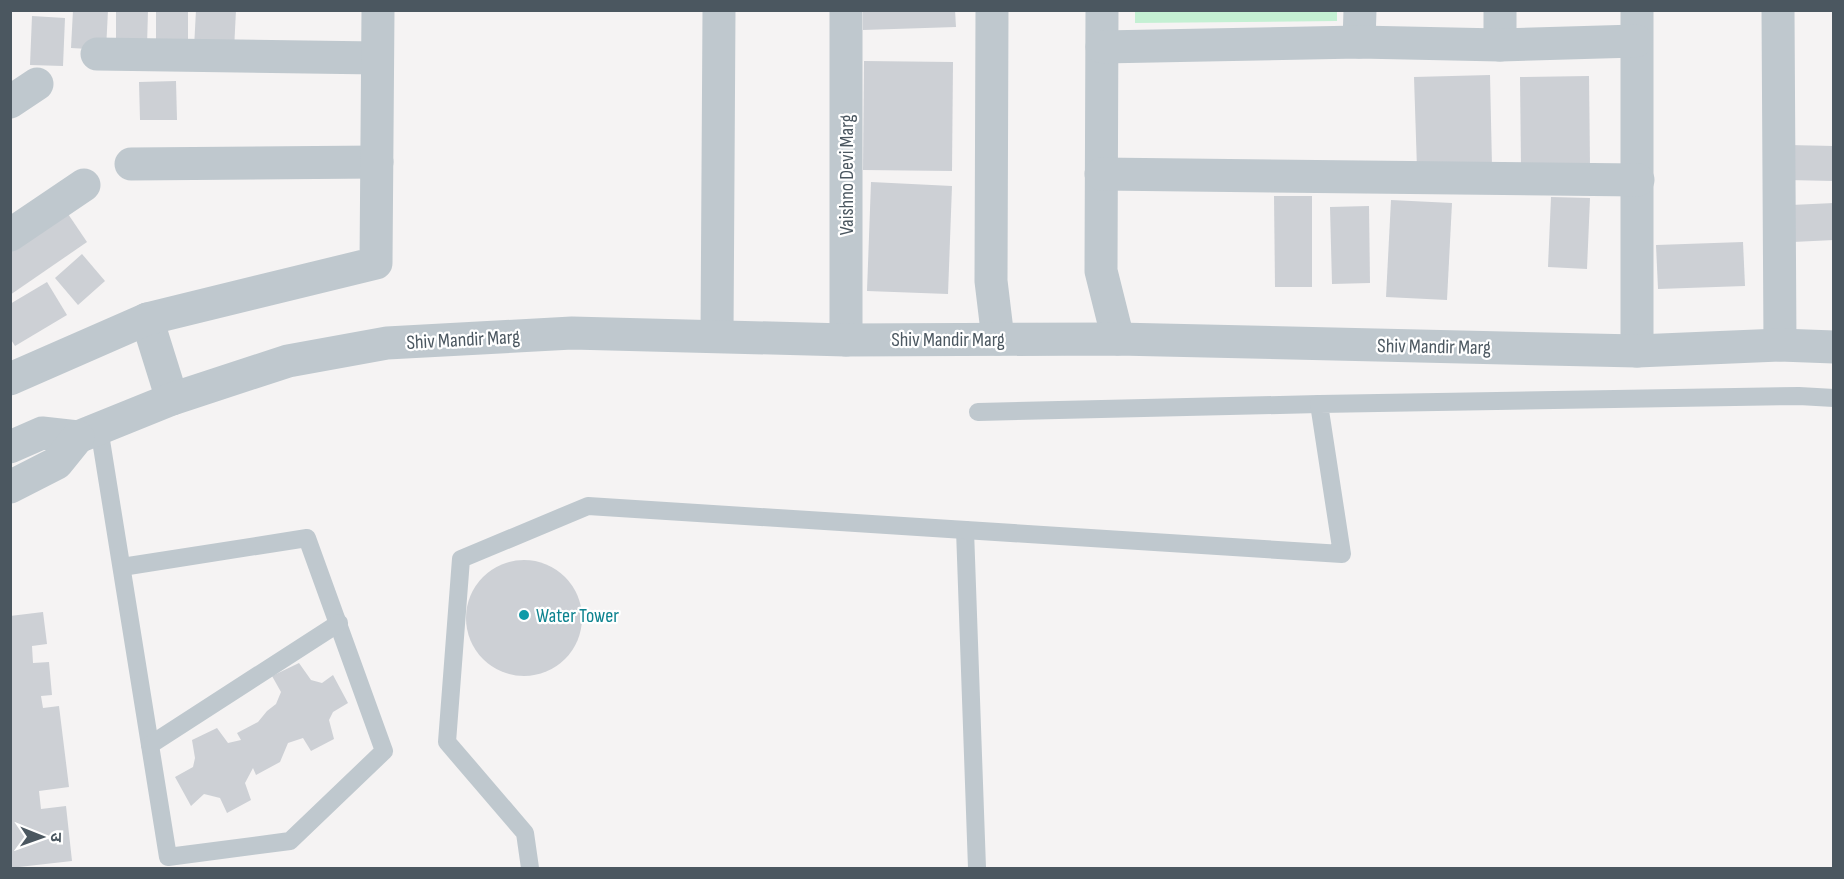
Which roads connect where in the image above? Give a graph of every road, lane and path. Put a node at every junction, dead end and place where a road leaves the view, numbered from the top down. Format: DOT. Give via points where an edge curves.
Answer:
graph roads {
  1 [pos="378,10"];
  2 [pos="719,10"];
  3 [pos="846,10"];
  4 [pos="992,10"];
  5 [pos="1102,10"];
  6 [pos="1500,10"];
  7 [pos="1778,10"];
  8 [pos="1360,26"];
  9 [pos="1636,26"];
  10 [pos="1500,45"];
  11 [pos="1102,47"];
  12 [pos="97,54"];
  13 [pos="377,57"];
  14 [pos="38,84"];
  15 [pos="10,102"];
  16 [pos="377,162"];
  17 [pos="131,164"];
  18 [pos="1101,174"];
  19 [pos="1638,180"];
  20 [pos="84,185"];
  21 [pos="10,234"];
  22 [pos="147,319"];
  23 [pos="717,336"];
  24 [pos="998,339"];
  25 [pos="1118,339"];
  26 [pos="846,340"];
  27 [pos="1780,345"];
  28 [pos="1833,347"];
  29 [pos="1637,351"];
  30 [pos="10,380"];
  31 [pos="1833,398"];
  32 [pos="172,399"];
  33 [pos="1319,404"];
  34 [pos="978,412"];
  35 [pos="88,432"];
  36 [pos="10,447"];
  37 [pos="10,487"];
  38 [pos="965,530"];
  39 [pos="122,567"];
  40 [pos="339,623"];
  41 [pos="150,745"];
  42 [pos="530,868"];
  43 [pos="977,868"];
  1 -- 13 [label="street"];
  2 -- 23 [label="street"];
  3 -- 26 [label="street, Vaishno Devi Marg"];
  4 -- 24 [label="street" via="991,281"];
  5 -- 11 [label="street"];
  6 -- 10 [label="street"];
  7 -- 27 [label="street"];
  8 -- 10 [label="street"];
  8 -- 11 [label="street"];
  9 -- 10 [label="street"];
  9 -- 19 [label="street"];
  11 -- 18 [label="street"];
  12 -- 13 [label="street"];
  13 -- 16 [label="street"];
  14 -- 15 [label="street"];
  16 -- 17 [label="street"];
  16 -- 22 [label="street" via="376,263"];
  18 -- 19 [label="street"];
  18 -- 25 [label="street" via="1101,271"];
  19 -- 29 [label="street"];
  20 -- 21 [label="street"];
  22 -- 30 [label="street"];
  22 -- 32 [label="street"];
  23 -- 26 [label="street, Shiv Mandir Marg"];
  23 -- 32 [label="street, Shiv Mandir Marg" via="572,333 387,343 288,361"];
  24 -- 25 [label="street, Shiv Mandir Marg"];
  24 -- 26 [label="street, Shiv Mandir Marg"];
  25 -- 29 [label="street, Shiv Mandir Marg"];
  27 -- 28 [label="street, Shiv Mandir Marg"];
  27 -- 29 [label="street, Shiv Mandir Marg"];
  31 -- 33 [label="lane"];
  32 -- 35 [label="street, Shiv Mandir Marg"];
  33 -- 34 [label="lane"];
  33 -- 38 [label="lane" via="1342,554"];
  35 -- 36 [label="street, Shiv Mandir Marg" via="42,433"];
  35 -- 37 [label="street" via="57,463"];
  35 -- 39 [label="lane"];
  38 -- 42 [label="lane" via="588,506 461,559 447,742 525,833"];
  38 -- 43 [label="lane"];
  39 -- 40 [label="lane" via="307,538"];
  39 -- 41 [label="lane"];
  40 -- 41 [label="lane"];
  40 -- 41 [label="lane" via="384,751 291,841 168,857"];
}
